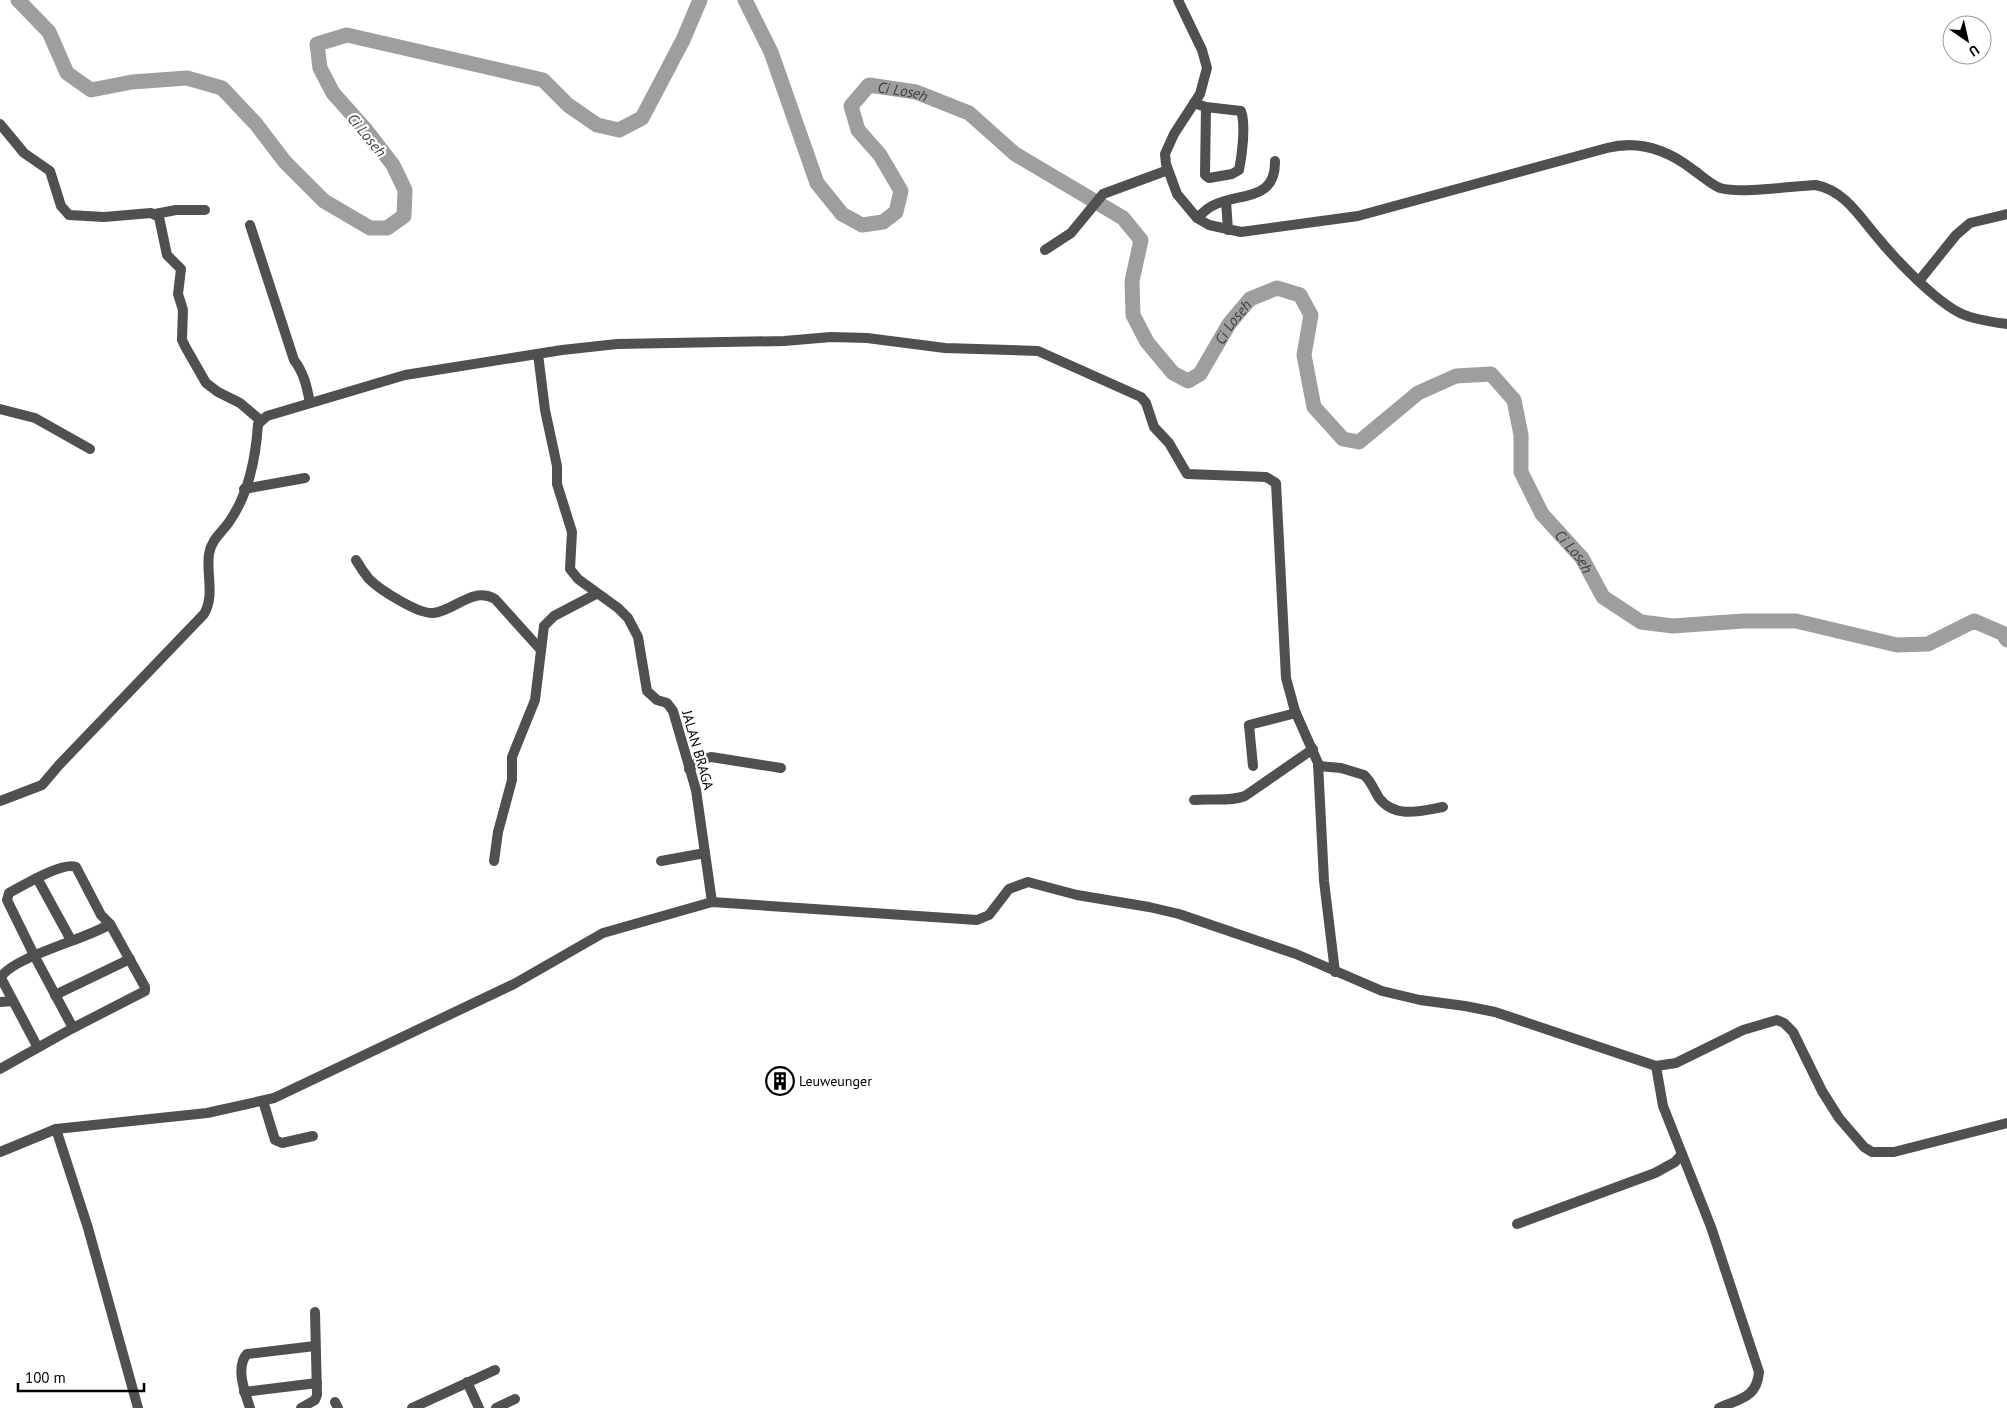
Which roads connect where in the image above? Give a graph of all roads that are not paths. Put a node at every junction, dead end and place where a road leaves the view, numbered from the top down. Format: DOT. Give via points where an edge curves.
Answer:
graph roads {
  1 [pos="1178,0"];
  2 [pos="1194,103"];
  3 [pos="1206,107"];
  4 [pos="0,124"];
  5 [pos="1275,161"];
  6 [pos="1168,170"];
  7 [pos="1226,201"];
  8 [pos="204,210"];
  9 [pos="155,214"];
  10 [pos="2007,214"];
  11 [pos="1197,218"];
  12 [pos="250,225"];
  13 [pos="1228,230"];
  14 [pos="1045,250"];
  15 [pos="1919,281"];
  16 [pos="2007,324"];
  17 [pos="538,354"];
  18 [pos="310,403"];
  19 [pos="0,408"];
  20 [pos="260,420"];
  21 [pos="90,449"];
  22 [pos="305,478"];
  23 [pos="244,489"];
  24 [pos="356,560"];
  25 [pos="596,594"];
  26 [pos="541,650"];
  27 [pos="1296,714"];
  28 [pos="1316,758"];
  29 [pos="1253,766"];
  30 [pos="781,768"];
  31 [pos="689,769"];
  32 [pos="1194,800"];
  33 [pos="0,801"];
  34 [pos="1443,807"];
  35 [pos="705,853"];
  36 [pos="661,860"];
  37 [pos="494,861"];
  38 [pos="38,878"];
  39 [pos="712,902"];
  40 [pos="110,924"];
  41 [pos="70,940"];
  42 [pos="34,957"];
  43 [pos="130,960"];
  44 [pos="1336,972"];
  45 [pos="0,979"];
  46 [pos="54,995"];
  47 [pos="13,1001"];
  48 [pos="0,1002"];
  49 [pos="73,1028"];
  50 [pos="38,1046"];
  51 [pos="1656,1066"];
  52 [pos="0,1069"];
  53 [pos="263,1101"];
  54 [pos="2007,1123"];
  55 [pos="56,1130"];
  56 [pos="313,1136"];
  57 [pos="0,1152"];
  58 [pos="1682,1154"];
  59 [pos="1517,1224"];
  60 [pos="315,1312"];
  61 [pos="315,1346"];
  62 [pos="495,1370"];
  63 [pos="467,1382"];
  64 [pos="317,1384"];
  65 [pos="244,1392"];
  66 [pos="515,1399"];
  67 [pos="138,1408"];
  68 [pos="250,1408"];
  69 [pos="301,1408"];
  70 [pos="412,1408"];
  71 [pos="479,1408"];
  72 [pos="496,1408"];
  73 [pos="1719,1408"];
  1 -- 2 [label="street" via="1207,68"];
  2 -- 3 [label="street"];
  2 -- 6 [label="street" via="1174,134 1166,154"];
  3 -- 3 [label="street" via="1239,110 1243,114 1239,170 1232,174 1209,178 1205,175"];
  4 -- 9 [label="street" via="24,153 50,171 62,206 69,215"];
  5 -- 7 [label="street" via="1272,181 1263,190"];
  6 -- 11 [label="street" via="1177,194"];
  6 -- 14 [label="street" via="1103,194 1071,233"];
  7 -- 11 [label="street" via="1214,205"];
  7 -- 13 [label="street"];
  8 -- 9 [label="street"];
  9 -- 20 [label="street" via="159,217 167,255 181,269 178,294 183,310 182,340 186,348 206,383 240,403"];
  10 -- 15 [label="street" via="1970,223 1956,235"];
  11 -- 13 [label="street"];
  12 -- 18 [label="street" via="294,360 301,368"];
  13 -- 15 [label="street" via="1261,230 1358,216 1623,144 1656,148 1720,187 1826,187 1850,204 1878,239"];
  15 -- 16 [label="street" via="1962,314"];
  17 -- 18 [label="street" via="405,375"];
  17 -- 25 [label="street, JALAN BRAGA" via="557,466 556,484 572,532 570,569"];
  17 -- 27 [label="street" via="617,344 867,338 945,348 1038,350 1135,393 1146,403 1154,427 1169,443 1187,474 1266,477 1276,484 1286,678"];
  18 -- 20 [label="street"];
  19 -- 21 [label="street" via="35,418"];
  20 -- 23 [label="street" via="254,462"];
  22 -- 23 [label="street"];
  23 -- 33 [label="street" via="232,519 218,534 209,554 209,603 204,614 45,783"];
  24 -- 26 [label="street" via="370,580 386,592 428,612 437,612 474,596 495,598"];
  25 -- 26 [label="street" via="548,620 544,626"];
  25 -- 31 [label="street, JALAN BRAGA" via="618,608 634,628 648,691 656,700 667,703 673,712"];
  26 -- 37 [label="street" via="535,700 512,757 512,780"];
  27 -- 28 [label="street"];
  27 -- 29 [label="street" via="1249,725"];
  28 -- 32 [label="street" via="1245,796"];
  28 -- 34 [label="street" via="1364,775 1380,800 1394,810 1416,812"];
  28 -- 44 [label="street" via="1324,881"];
  30 -- 31 [label="street" via="711,757 700,760"];
  31 -- 35 [label="street, JALAN BRAGA" via="696,790"];
  35 -- 36 [label="street"];
  35 -- 39 [label="street, JALAN BRAGA"];
  38 -- 40 [label="street" via="67,866 76,867 101,915"];
  38 -- 41 [label="street"];
  38 -- 42 [label="street" via="9,893 7,900"];
  39 -- 44 [label="street" via="977,920 989,915 1009,889 1028,882 1077,895 1179,914 1296,954"];
  39 -- 53 [label="street" via="603,933 514,984 298,1088"];
  40 -- 41 [label="street" via="84,938"];
  40 -- 43 [label="street"];
  41 -- 42 [label="street"];
  42 -- 45 [label="street" via="8,970"];
  42 -- 46 [label="street"];
  43 -- 46 [label="street"];
  43 -- 49 [label="street" via="145,987 144,994"];
  44 -- 51 [label="street" via="1389,993 1495,1012"];
  45 -- 47 [label="street"];
  46 -- 49 [label="street"];
  47 -- 48 [label="street"];
  47 -- 50 [label="street"];
  49 -- 50 [label="street"];
  50 -- 52 [label="street"];
  51 -- 54 [label="street" via="1676,1063 1743,1030 1777,1020 1793,1032 1839,1118 1872,1152 1894,1152"];
  51 -- 58 [label="street" via="1663,1106"];
  53 -- 55 [label="street" via="207,1113"];
  53 -- 56 [label="street" via="276,1140 282,1143"];
  55 -- 57 [label="street"];
  55 -- 67 [label="street" via="88,1228"];
  58 -- 59 [label="street" via="1655,1173"];
  58 -- 73 [label="street" via="1711,1228 1759,1372 1758,1385 1753,1391"];
  60 -- 61 [label="street"];
  61 -- 64 [label="street"];
  61 -- 65 [label="street" via="247,1354 241,1363"];
  62 -- 63 [label="street"];
  63 -- 70 [label="street"];
  63 -- 71 [label="street"];
  64 -- 65 [label="street"];
  64 -- 69 [label="street" via="315,1400"];
  65 -- 68 [label="street"];
  66 -- 72 [label="street"];
}
